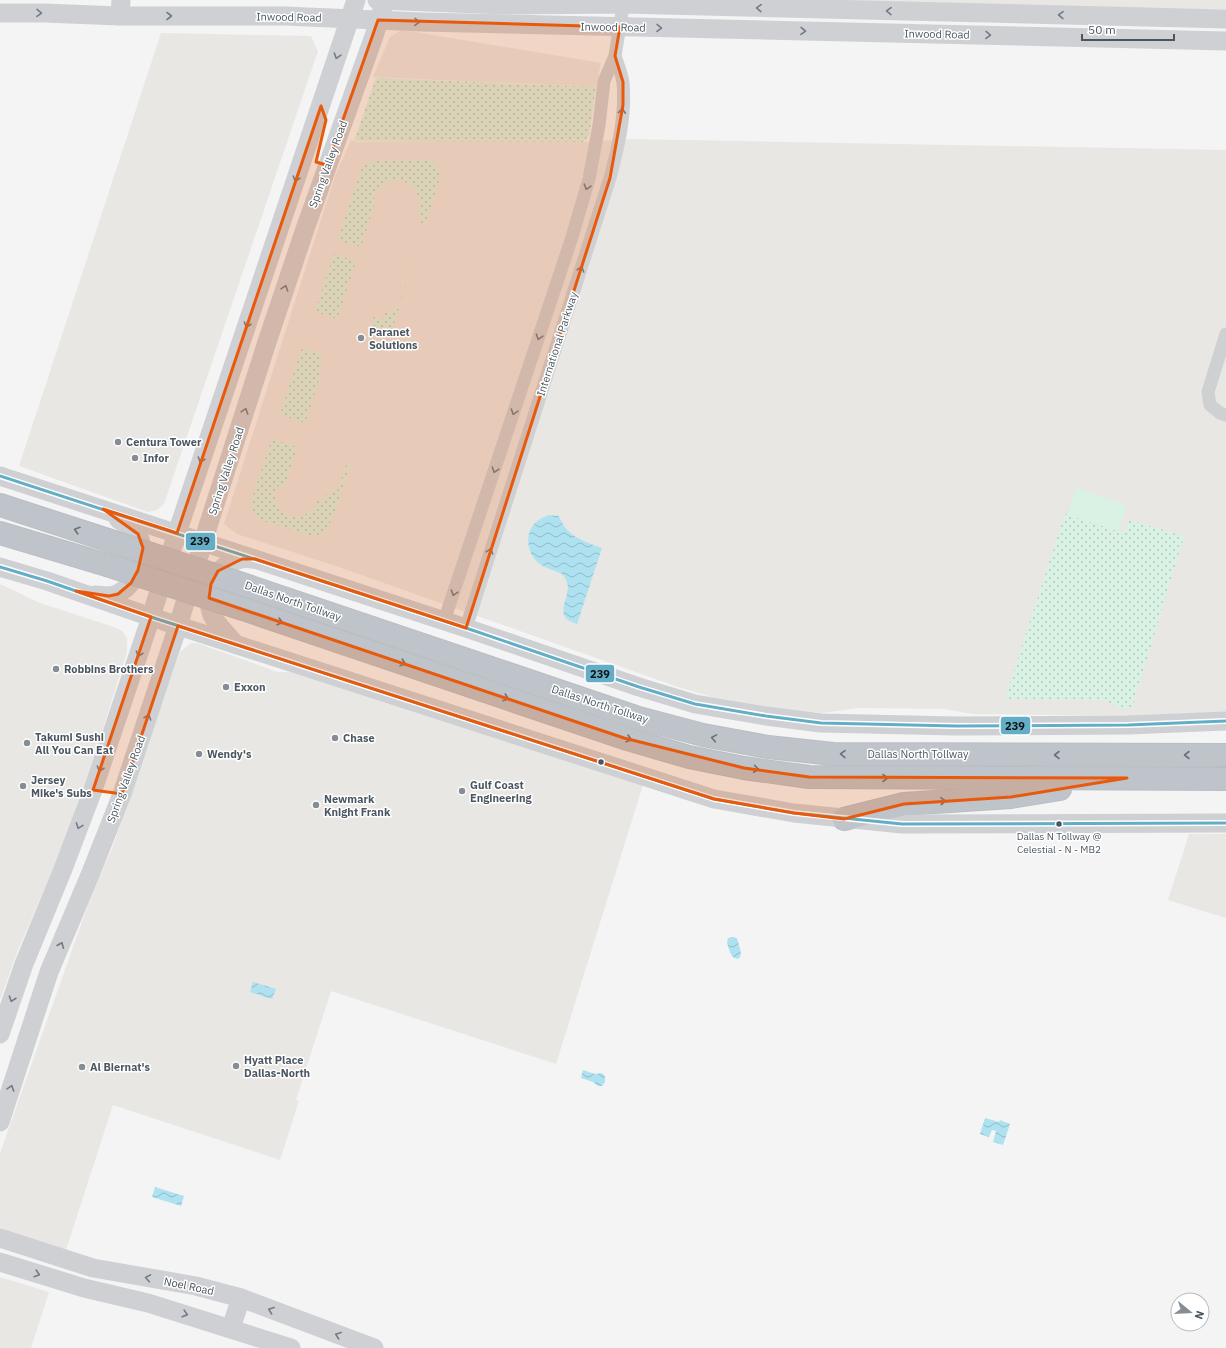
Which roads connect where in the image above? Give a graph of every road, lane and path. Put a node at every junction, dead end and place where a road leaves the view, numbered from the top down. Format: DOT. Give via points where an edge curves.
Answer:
graph roads {
  1 [pos="356,0"];
  2 [pos="382,0"];
  3 [pos="624,2"];
  4 [pos="121,8"];
  5 [pos="921,12"];
  6 [pos="0,13"];
  7 [pos="350,19"];
  8 [pos="1226,19"];
  9 [pos="378,20"];
  10 [pos="620,27"];
  11 [pos="920,34"];
  12 [pos="1226,41"];
  13 [pos="616,56"];
  14 [pos="321,106"];
  15 [pos="334,145"];
  16 [pos="304,155"];
  17 [pos="305,229"];
  18 [pos="1226,334"];
  19 [pos="1226,415"];
  20 [pos="0,476"];
  21 [pos="0,505"];
  22 [pos="103,509"];
  23 [pos="0,533"];
  24 [pos="177,533"];
  25 [pos="204,542"];
  26 [pos="255,559"];
  27 [pos="0,567"];
  28 [pos="76,591"];
  29 [pos="151,617"];
  30 [pos="444,621"];
  31 [pos="178,626"];
  32 [pos="466,628"];
  33 [pos="236,644"];
  34 [pos="1226,721"];
  35 [pos="1226,755"];
  36 [pos="1126,778"];
  37 [pos="1226,779"];
  38 [pos="93,790"];
  39 [pos="122,794"];
  40 [pos="844,819"];
  41 [pos="1226,823"];
  42 [pos="24,964"];
  43 [pos="49,972"];
  44 [pos="0,1034"];
  45 [pos="0,1122"];
  46 [pos="0,1238"];
  47 [pos="0,1262"];
  48 [pos="241,1298"];
  49 [pos="230,1328"];
  50 [pos="291,1348"];
  51 [pos="374,1348"];
  1 -- 7 [label="main road"];
  2 -- 3 [label="main road, Inwood Road" via="504,5"];
  2 -- 9 [label="main road, Spring Valley Road"];
  5 -- 3 [label="main road, Inwood Road, one-way"];
  3 -- 10 [label="street, International Parkway"];
  6 -- 4 [label="main road, Inwood Road, one-way"];
  4 -- 7 [label="main road, Inwood Road, one-way"];
  8 -- 5 [label="main road, Inwood Road, one-way"];
  5 -- 11 [label="main road"];
  7 -- 9 [label="main road, Inwood Road"];
  7 -- 14 [label="main road, one-way"];
  9 -- 10 [label="main road, Inwood Road, one-way"];
  9 -- 15 [label="main road, Spring Valley Road"];
  10 -- 11 [label="main road, Inwood Road, one-way"];
  10 -- 13 [label="street, International Parkway"];
  11 -- 12 [label="main road, Inwood Road, one-way"];
  13 -- 30 [label="street, International Parkway, one-way" via="604,81 590,179"];
  32 -- 13 [label="street, International Parkway, one-way" via="610,178 623,105 623,82"];
  14 -- 15 [label="main road" via="326,120 322,136 326,142"];
  14 -- 16 [label="main road"];
  15 -- 17 [label="main road, Spring Valley Road"];
  16 -- 17 [label="main road" via="311,160 314,170"];
  16 -- 24 [label="main road, one-way"];
  25 -- 17 [label="main road, Spring Valley Road, one-way"];
  18 -- 19 [label="street" via="1208,392 1210,405"];
  20 -- 22 [label="main road"];
  35 -- 21 [label="highway, Dallas North Tollway, one-way, bridge" via="833,754 768,747 703,735 639,718"];
  22 -- 24 [label="main road"];
  22 -- 28 [label="main road" via="138,534 143,548 142,558 131,583 118,594 109,596"];
  23 -- 36 [label="highway, one-way, bridge" via="243,609 624,738 690,757 809,777"];
  24 -- 25 [label="main road"];
  24 -- 29 [label="main road"];
  25 -- 26 [label="main road"];
  25 -- 31 [label="main road, Spring Valley Road"];
  26 -- 30 [label="main road"];
  26 -- 33 [label="main road" via="242,559 227,565 218,571 211,584 209,604 213,617"];
  27 -- 28 [label="main road"];
  28 -- 29 [label="main road"];
  29 -- 31 [label="main road"];
  29 -- 38 [label="main road, one-way"];
  30 -- 32 [label="main road"];
  31 -- 33 [label="main road"];
  39 -- 31 [label="main road, Spring Valley Road, one-way"];
  32 -- 34 [label="main road" via="695,704 821,724 1128,725"];
  33 -- 40 [label="main road" via="714,799"];
  36 -- 37 [label="highway"];
  40 -- 36 [label="highway, one-way" via="904,804 1011,797"];
  38 -- 39 [label="main road"];
  38 -- 42 [label="main road, one-way"];
  43 -- 39 [label="main road, Spring Valley Road, one-way"];
  40 -- 41 [label="main road" via="909,824"];
  42 -- 43 [label="main road"];
  42 -- 44 [label="main road, one-way"];
  45 -- 43 [label="main road, Spring Valley Road, one-way"];
  48 -- 46 [label="main road, Noel Road, one-way" via="196,1286 93,1268"];
  47 -- 49 [label="main road, one-way"];
  48 -- 49 [label="main road"];
  51 -- 48 [label="main road, Noel Road, one-way"];
  49 -- 50 [label="main road"];
}
